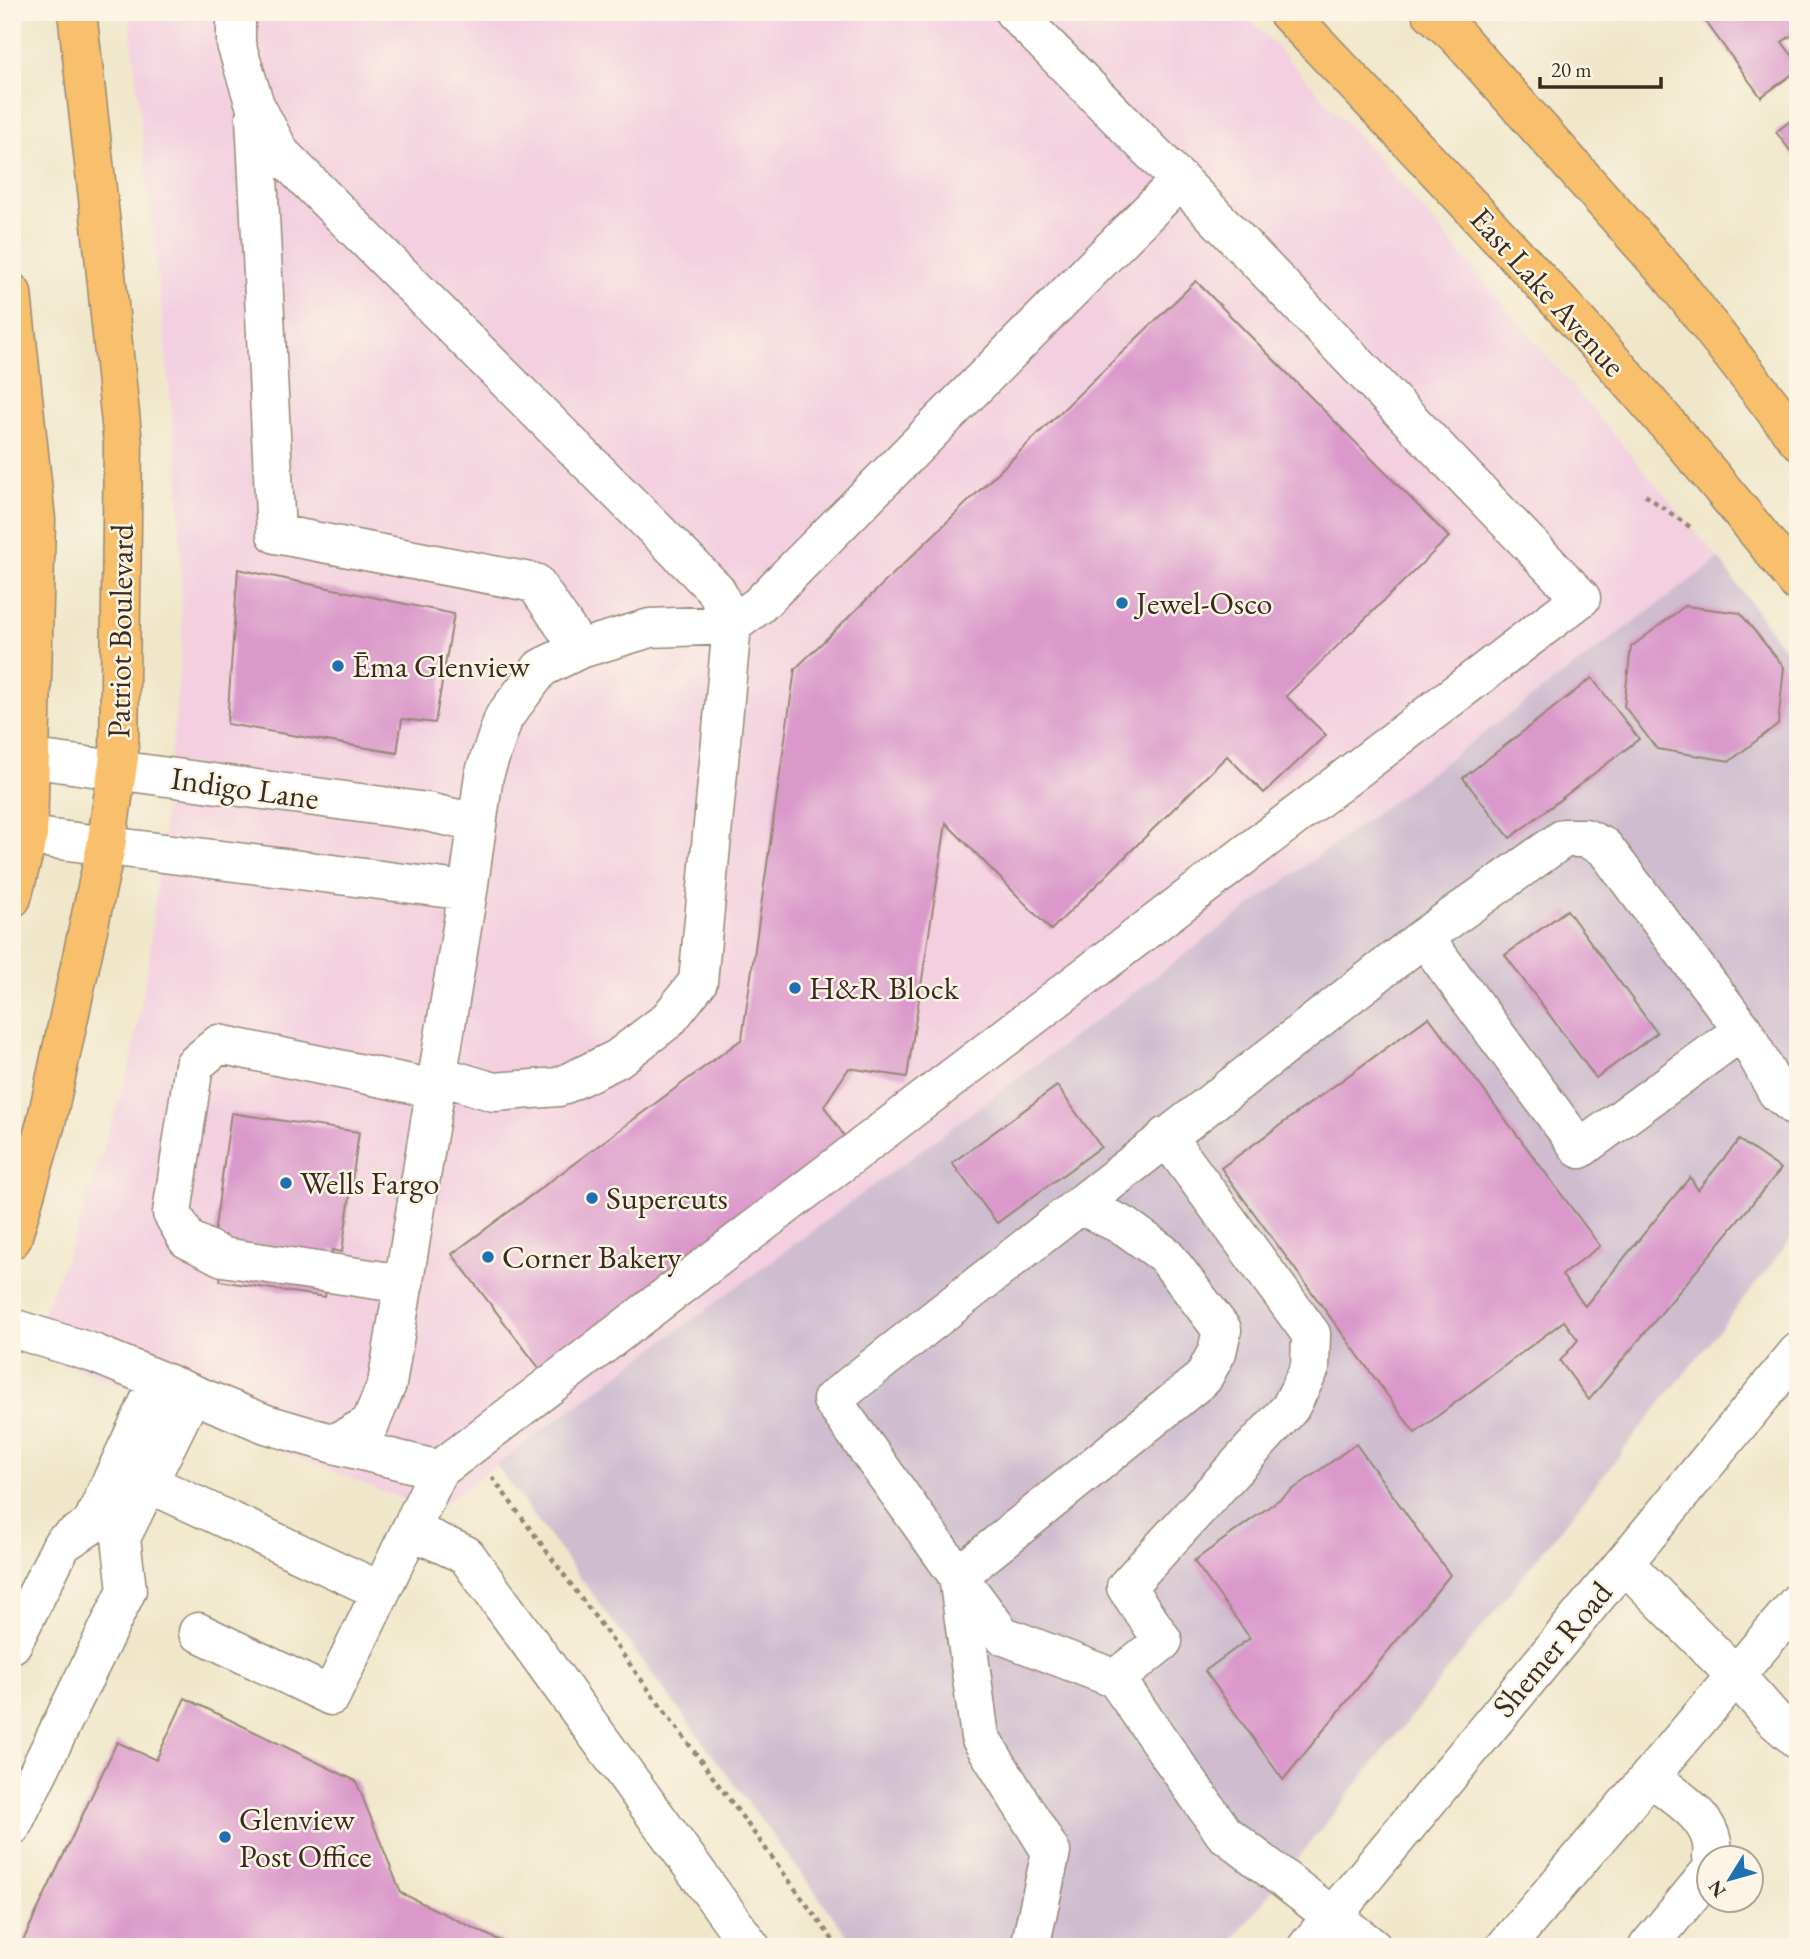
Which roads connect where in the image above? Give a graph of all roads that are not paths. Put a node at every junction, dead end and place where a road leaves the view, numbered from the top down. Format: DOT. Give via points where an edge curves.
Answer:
graph roads {
  1 [pos="77,12"];
  2 [pos="236,12"];
  3 [pos="1014,12"];
  4 [pos="1287,12"];
  5 [pos="1431,12"];
  6 [pos="255,105"];
  7 [pos="1180,180"];
  8 [pos="12,293"];
  9 [pos="1798,440"];
  10 [pos="1798,583"];
  11 [pos="732,625"];
  12 [pos="580,649"];
  13 [pos="21,756"];
  14 [pos="117,771"];
  15 [pos="477,823"];
  16 [pos="20,835"];
  17 [pos="106,846"];
  18 [pos="468,891"];
  19 [pos="12,898"];
  20 [pos="1424,937"];
  21 [pos="1743,1030"];
  22 [pos="437,1082"];
  23 [pos="1798,1109"];
  24 [pos="1166,1136"];
  25 [pos="1080,1205"];
  26 [pos="12,1239"];
  27 [pos="404,1284"];
  28 [pos="12,1328"];
  29 [pos="1798,1352"];
  30 [pos="175,1387"];
  31 [pos="334,1444"];
  32 [pos="439,1470"];
  33 [pos="148,1483"];
  34 [pos="411,1530"];
  35 [pos="106,1531"];
  36 [pos="1624,1563"];
  37 [pos="958,1576"];
  38 [pos="380,1591"];
  39 [pos="1798,1602"];
  40 [pos="198,1632"];
  41 [pos="12,1644"];
  42 [pos="1736,1676"];
  43 [pos="1115,1679"];
  44 [pos="1798,1740"];
  45 [pos="1650,1776"];
  46 [pos="12,1826"];
  47 [pos="1711,1843"];
  48 [pos="1694,1892"];
  49 [pos="1333,1915"];
  50 [pos="751,1947"];
  51 [pos="1030,1947"];
  52 [pos="1307,1947"];
  53 [pos="1372,1947"];
  54 [pos="1505,1947"];
  55 [pos="1648,1947"];
  1 -- 14 [label="main road, Patriot Boulevard" via="123,444"];
  2 -- 6 [label="street" via="236,44"];
  3 -- 7 [label="street"];
  4 -- 10 [label="main road, East Lake Avenue" via="1463,198 1699,460"];
  5 -- 9 [label="main road" via="1673,279"];
  6 -- 11 [label="street" via="281,154 716,590"];
  6 -- 12 [label="street" via="276,534 535,583"];
  7 -- 11 [label="street" via="759,605"];
  7 -- 32 [label="street" via="1581,598"];
  8 -- 13 [label="main road" via="36,520"];
  11 -- 12 [label="street" via="650,628"];
  11 -- 22 [label="street" via="698,982 668,1020 617,1059 558,1087 494,1092"];
  12 -- 15 [label="street" via="541,668 504,717 484,775"];
  13 -- 14 [label="street, Indigo Lane"];
  13 -- 16 [label="main road"];
  14 -- 15 [label="street, Indigo Lane" via="427,812"];
  14 -- 17 [label="main road, Patriot Boulevard"];
  15 -- 18 [label="street"];
  16 -- 17 [label="street"];
  16 -- 19 [label="main road"];
  17 -- 18 [label="street"];
  17 -- 26 [label="main road, Patriot Boulevard" via="40,1147"];
  18 -- 22 [label="street"];
  20 -- 21 [label="street" via="1564,838 1585,838 1604,846"];
  20 -- 21 [label="street" via="1580,1149"];
  20 -- 24 [label="street"];
  21 -- 23 [label="street" via="1777,1092"];
  22 -- 27 [label="street"];
  22 -- 27 [label="street" via="219,1044 194,1065 172,1213 187,1239 223,1257"];
  24 -- 25 [label="street"];
  24 -- 43 [label="street" via="1311,1334 1310,1368 1290,1408 1126,1587 1163,1641"];
  25 -- 37 [label="street" via="832,1400"];
  25 -- 37 [label="street" via="1126,1227 1165,1255 1222,1330 1217,1352 1203,1378"];
  27 -- 31 [label="street" via="387,1384 374,1415 370,1424"];
  28 -- 30 [label="street" via="93,1353"];
  29 -- 36 [label="street, Shemer Road"];
  30 -- 31 [label="street" via="266,1424"];
  30 -- 33 [label="street"];
  30 -- 35 [label="street"];
  31 -- 32 [label="street"];
  32 -- 34 [label="street"];
  33 -- 35 [label="street"];
  33 -- 38 [label="street"];
  34 -- 38 [label="street"];
  34 -- 50 [label="street" via="466,1555"];
  35 -- 41 [label="street" via="62,1544"];
  35 -- 46 [label="street" via="127,1590"];
  36 -- 42 [label="street"];
  36 -- 49 [label="street, Shemer Road"];
  37 -- 43 [label="street" via="1002,1635"];
  37 -- 51 [label="street" via="980,1737 1051,1853"];
  38 -- 40 [label="street" via="331,1696"];
  39 -- 42 [label="street"];
  42 -- 44 [label="street"];
  42 -- 45 [label="street"];
  43 -- 49 [label="street" via="1224,1833"];
  45 -- 47 [label="street" via="1704,1820"];
  45 -- 54 [label="street"];
  48 -- 55 [label="street"];
  49 -- 52 [label="street, Shemer Road"];
  49 -- 53 [label="street"];
}
